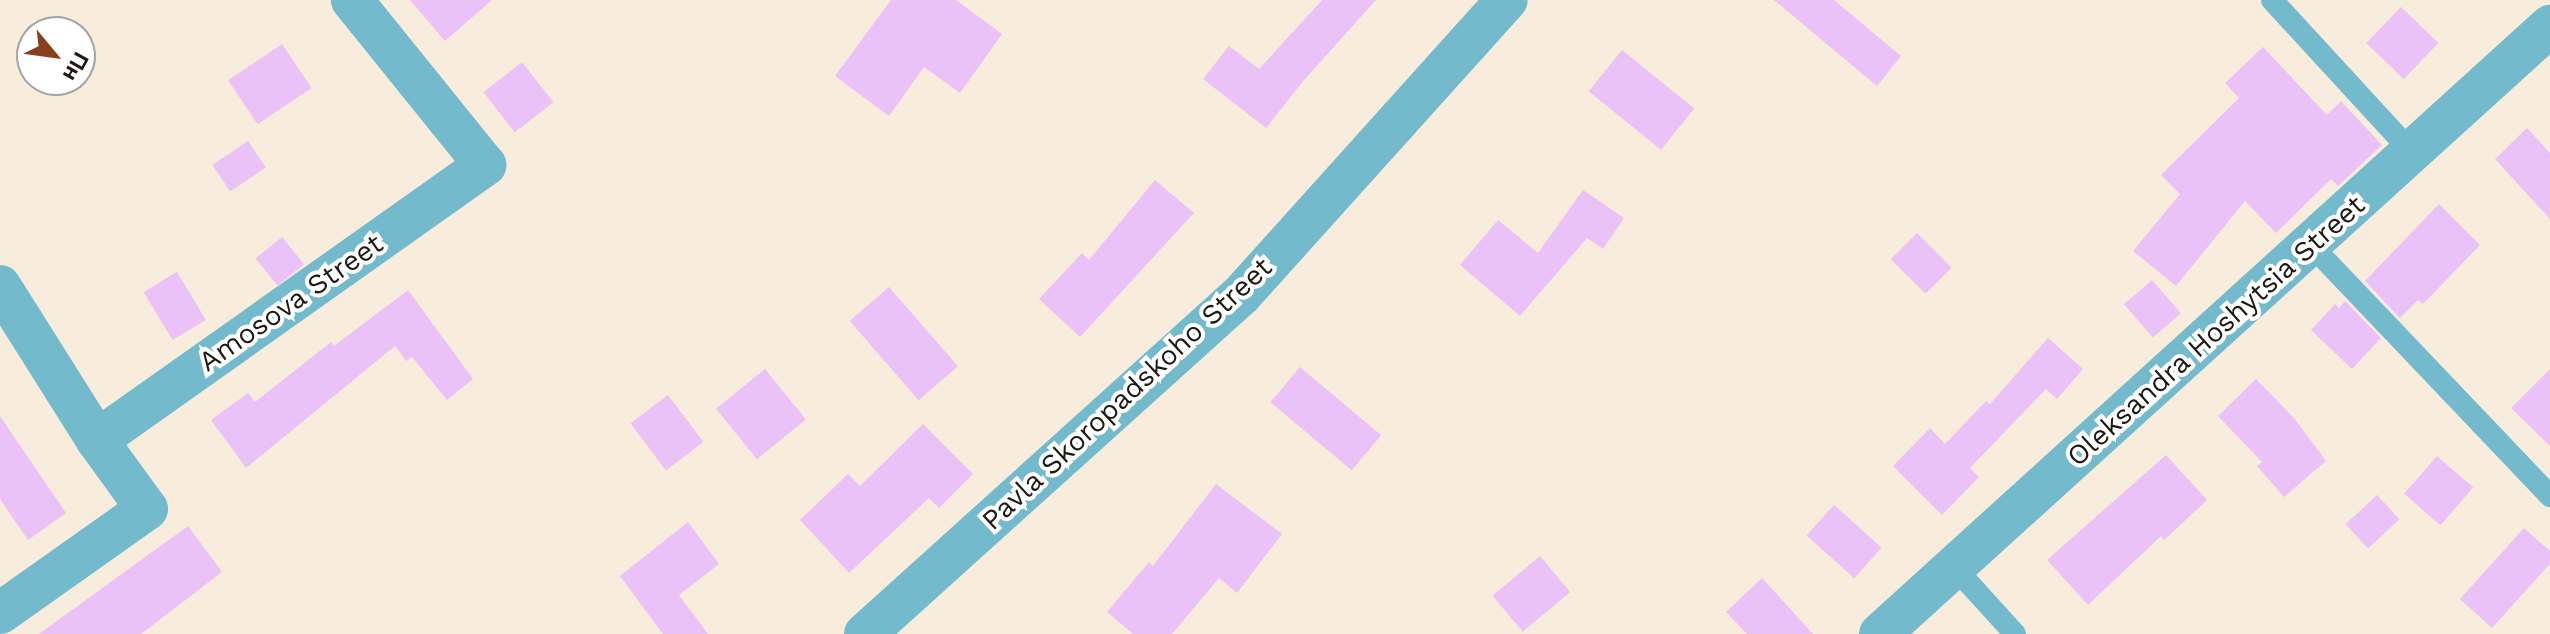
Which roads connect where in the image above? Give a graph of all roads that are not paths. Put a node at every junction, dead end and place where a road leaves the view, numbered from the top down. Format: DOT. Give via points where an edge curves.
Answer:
graph roads {
  1 [pos="352,0"];
  2 [pos="1507,0"];
  3 [pos="2272,0"];
  4 [pos="2550,26"];
  5 [pos="2412,152"];
  6 [pos="2311,245"];
  7 [pos="0,286"];
  8 [pos="97,440"];
  9 [pos="2550,496"];
  10 [pos="1955,568"];
  11 [pos="0,613"];
  12 [pos="865,634"];
  13 [pos="1880,634"];
  14 [pos="2015,634"];
  1 -- 8 [label="street, Amosova Street" via="485,165"];
  2 -- 12 [label="street, Pavla Skoropadskoho Street" via="1241,295"];
  3 -- 5 [label="lane"];
  4 -- 5 [label="street, Oleksandra Hoshytsia Street"];
  5 -- 6 [label="street, Oleksandra Hoshytsia Street"];
  6 -- 9 [label="lane"];
  6 -- 10 [label="street, Oleksandra Hoshytsia Street"];
  7 -- 8 [label="street"];
  8 -- 11 [label="street" via="147,509"];
  10 -- 13 [label="street, Oleksandra Hoshytsia Street"];
  10 -- 14 [label="lane"];
}
